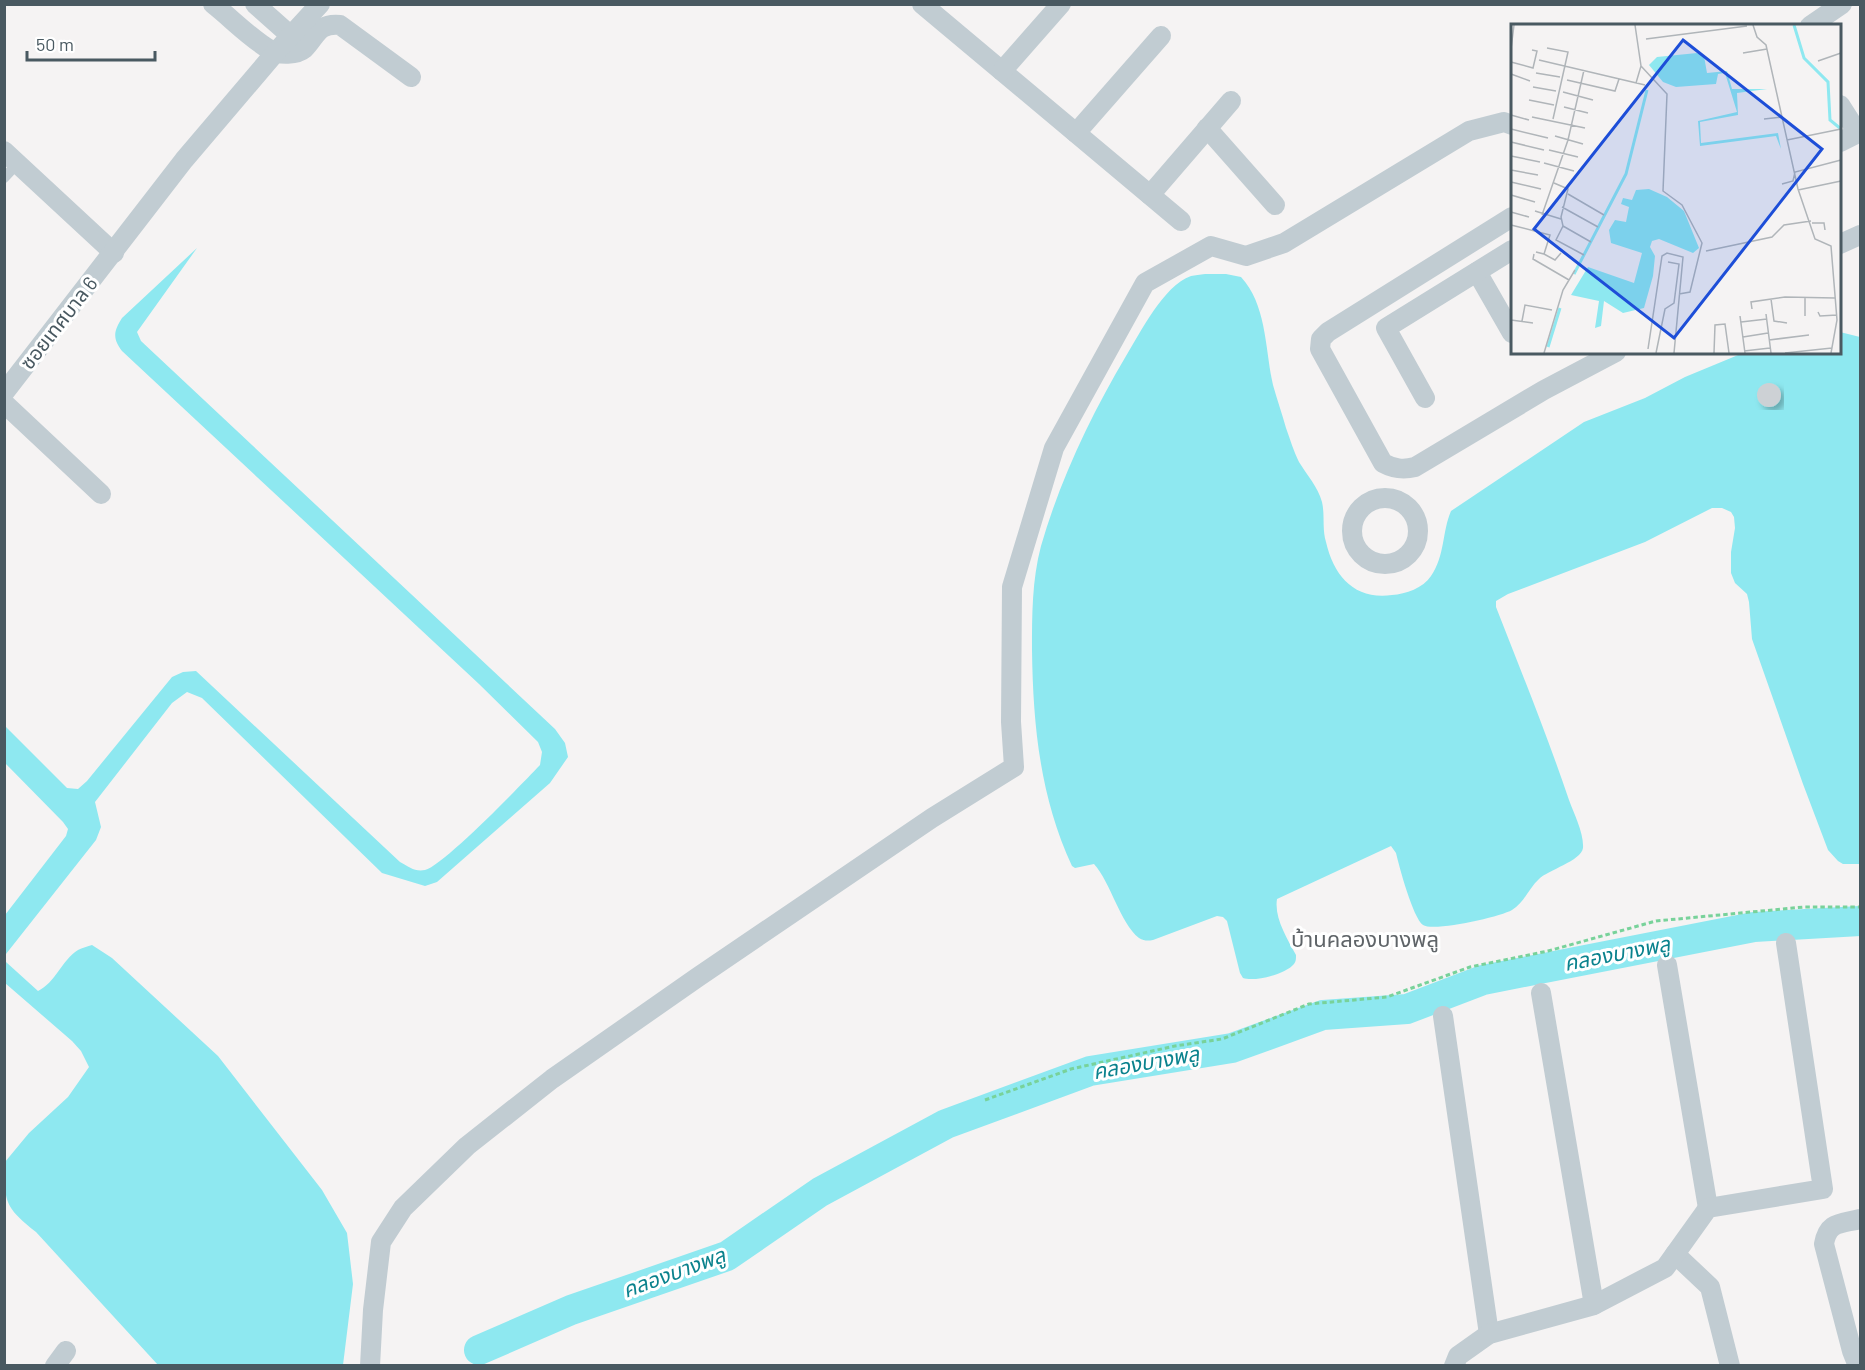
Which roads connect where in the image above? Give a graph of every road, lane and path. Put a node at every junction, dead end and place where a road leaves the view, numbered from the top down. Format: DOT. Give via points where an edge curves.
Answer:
graph roads {
  1 [pos="213,4"];
  2 [pos="255,4"];
  3 [pos="320,4"];
  4 [pos="1061,4"];
  5 [pos="1842,4"];
  6 [pos="926,6"];
  7 [pos="1813,24"];
  8 [pos="291,36"];
  9 [pos="1161,36"];
  10 [pos="275,53"];
  11 [pos="1002,71"];
  12 [pos="411,76"];
  13 [pos="1231,101"];
  14 [pos="1841,108"];
  15 [pos="1511,125"];
  16 [pos="1207,128"];
  17 [pos="1859,132"];
  18 [pos="1076,133"];
  19 [pos="1841,141"];
  20 [pos="11,157"];
  21 [pos="4,178"];
  22 [pos="1150,195"];
  23 [pos="1275,205"];
  24 [pos="1511,218"];
  25 [pos="1182,221"];
  26 [pos="1860,235"];
  27 [pos="1841,243"];
  28 [pos="1511,251"];
  29 [pos="114,253"];
  30 [pos="1477,272"];
  31 [pos="1511,331"];
  32 [pos="1605,355"];
  33 [pos="4,393"];
  34 [pos="1425,398"];
  35 [pos="4,403"];
  36 [pos="1391,467"];
  37 [pos="100,494"];
  38 [pos="1387,497"];
  39 [pos="1860,907"];
  40 [pos="1786,943"];
  41 [pos="1667,965"];
  42 [pos="1541,993"];
  43 [pos="1443,1016"];
  44 [pos="985,1100"];
  45 [pos="1708,1208"];
  46 [pos="1860,1219"];
  47 [pos="1675,1254"];
  48 [pos="1594,1305"];
  49 [pos="1489,1334"];
  50 [pos="370,1365"];
  51 [pos="1454,1365"];
  52 [pos="1730,1365"];
  53 [pos="1858,1365"];
  1 -- 10 [label="street"];
  2 -- 8 [label="street"];
  3 -- 8 [label="street, ซอยเทศบาล 6"];
  4 -- 11 [label="street"];
  5 -- 7 [label="street"];
  6 -- 11 [label="street"];
  8 -- 10 [label="street, ซอยเทศบาล 6"];
  9 -- 18 [label="street"];
  10 -- 12 [label="street" via="296,54 315,33 329,24 340,25"];
  10 -- 29 [label="street, ซอยเทศบาล 6" via="184,160"];
  11 -- 18 [label="street"];
  13 -- 16 [label="street"];
  14 -- 17 [label="street"];
  15 -- 50 [label="street" via="1504,122 1469,131 1284,243 1246,256 1211,246 1145,284 1054,448 1012,587 1014,766 698,977 552,1079 467,1146 403,1208 381,1242"];
  16 -- 22 [label="street"];
  16 -- 23 [label="street"];
  17 -- 19 [label="street"];
  18 -- 22 [label="street"];
  20 -- 21 [label="lane"];
  20 -- 29 [label="street"];
  22 -- 25 [label="street"];
  24 -- 36 [label="street" via="1321,339 1320,349 1375,451"];
  26 -- 27 [label="street"];
  28 -- 30 [label="street"];
  29 -- 33 [label="street, ซอยเทศบาล 6"];
  30 -- 31 [label="street"];
  30 -- 34 [label="street" via="1386,328"];
  32 -- 36 [label="street" via="1415,467"];
  35 -- 37 [label="street"];
  36 -- 38 [label="street"];
  39 -- 44 [label="path" via="1804,907 1656,921 1548,951 1470,967 1387,997 1309,1004 1222,1039 1071,1069"];
  40 -- 45 [label="street" via="1823,1189"];
  41 -- 45 [label="street"];
  42 -- 48 [label="street"];
  43 -- 49 [label="street"];
  45 -- 47 [label="street"];
  46 -- 53 [label="street" via="1832,1226 1824,1244"];
  47 -- 48 [label="street" via="1665,1268"];
  47 -- 52 [label="street" via="1710,1287"];
  48 -- 49 [label="street"];
  49 -- 51 [label="street" via="1458,1356"];
}
